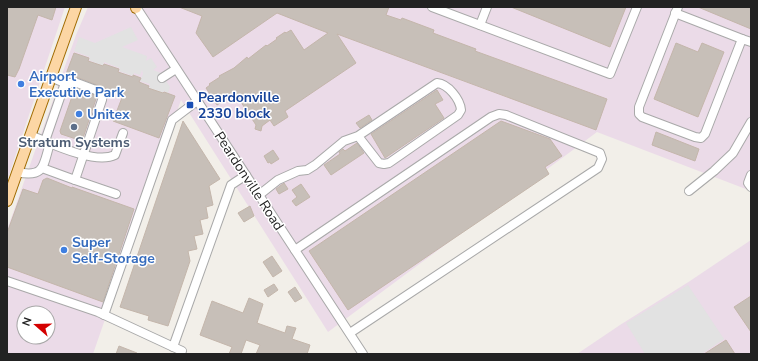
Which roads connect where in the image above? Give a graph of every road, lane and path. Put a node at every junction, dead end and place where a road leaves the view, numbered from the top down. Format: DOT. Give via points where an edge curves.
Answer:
graph roads {
  1 [pos="76,7"];
  2 [pos="136,7"];
  3 [pos="432,7"];
  4 [pos="487,7"];
  5 [pos="637,7"];
  6 [pos="676,10"];
  7 [pos="480,25"];
  8 [pos="742,39"];
  9 [pos="751,42"];
  10 [pos="176,68"];
  11 [pos="50,77"];
  12 [pos="162,78"];
  13 [pos="65,82"];
  14 [pos="197,101"];
  15 [pos="751,122"];
  16 [pos="123,133"];
  17 [pos="30,135"];
  18 [pos="358,136"];
  19 [pos="48,142"];
  20 [pos="83,155"];
  21 [pos="42,168"];
  22 [pos="17,172"];
  23 [pos="246,175"];
  24 [pos="751,175"];
  25 [pos="75,180"];
  26 [pos="751,187"];
  27 [pos="689,191"];
  28 [pos="116,194"];
  29 [pos="258,195"];
  30 [pos="7,201"];
  31 [pos="295,250"];
  32 [pos="7,281"];
  33 [pos="104,315"];
  34 [pos="350,333"];
  35 [pos="173,347"];
  36 [pos="182,351"];
  37 [pos="363,354"];
  1 -- 11 [label="main road"];
  2 -- 10 [label="street, Peardonville Road"];
  3 -- 7 [label="street"];
  4 -- 7 [label="street"];
  5 -- 7 [label="street" via="610,74"];
  6 -- 8 [label="street"];
  6 -- 8 [label="street" via="639,107 639,114 642,117 701,138 705,134"];
  8 -- 9 [label="street"];
  10 -- 12 [label="street"];
  10 -- 14 [label="street, Peardonville Road"];
  11 -- 13 [label="street"];
  11 -- 17 [label="main road"];
  13 -- 19 [label="street"];
  13 -- 20 [label="street" via="77,83 103,94"];
  14 -- 23 [label="street, Peardonville Road"];
  14 -- 33 [label="street" via="172,120"];
  15 -- 27 [label="street" via="733,153"];
  16 -- 20 [label="street" via="115,155 110,158"];
  17 -- 19 [label="street"];
  17 -- 22 [label="main road"];
  18 -- 18 [label="street" via="437,83 447,87 461,105 458,115 389,163 379,163"];
  18 -- 29 [label="street" via="344,141 307,170 278,180"];
  19 -- 20 [label="street"];
  19 -- 21 [label="street"];
  20 -- 25 [label="street"];
  21 -- 22 [label="street" via="33,174"];
  21 -- 25 [label="street"];
  22 -- 30 [label="main road"];
  23 -- 29 [label="street, Peardonville Road"];
  23 -- 35 [label="street" via="231,185"];
  24 -- 26 [label="street" via="748,183"];
  25 -- 28 [label="street"];
  29 -- 31 [label="street, Peardonville Road"];
  31 -- 34 [label="street, Peardonville Road"];
  31 -- 34 [label="street" via="499,114 600,153 602,159 598,168"];
  32 -- 33 [label="street"];
  33 -- 35 [label="street"];
  34 -- 37 [label="street, Peardonville Road"];
  35 -- 36 [label="street"];
}
